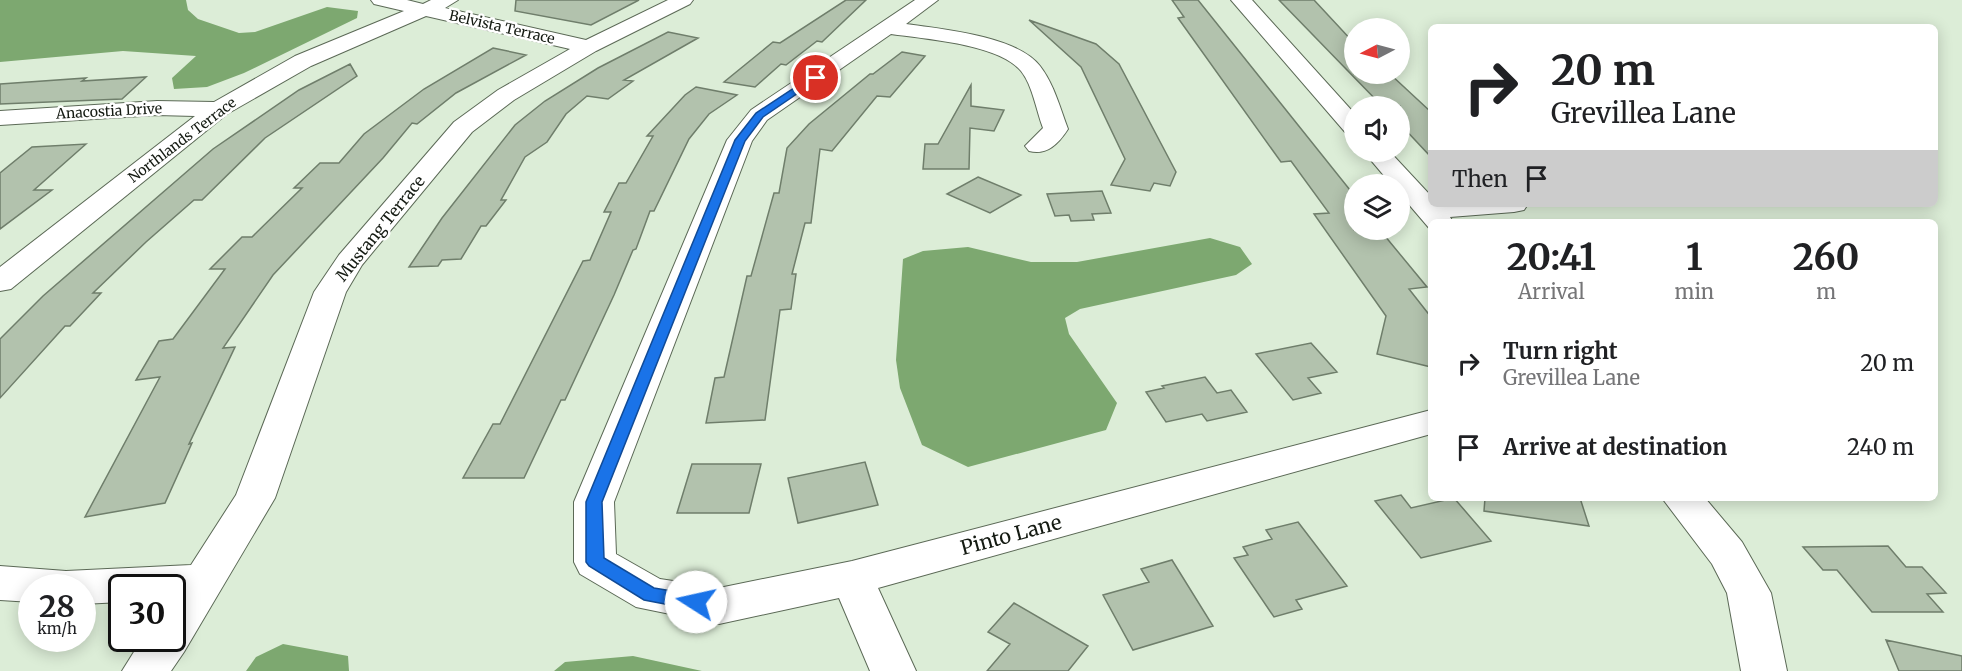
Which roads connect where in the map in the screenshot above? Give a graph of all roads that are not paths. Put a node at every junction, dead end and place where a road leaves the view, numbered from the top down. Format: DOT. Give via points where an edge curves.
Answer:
graph roads {
  1 [pos="381,0"];
  2 [pos="448,0"];
  3 [pos="684,0"];
  4 [pos="928,0"];
  5 [pos="1241,0"];
  6 [pos="424,10"];
  7 [pos="891,28"];
  8 [pos="589,47"];
  9 [pos="219,110"];
  10 [pos="1344,116"];
  11 [pos="0,118"];
  12 [pos="1038,146"];
  13 [pos="1385,162"];
  14 [pos="1494,207"];
  15 [pos="1433,216"];
  16 [pos="0,282"];
  17 [pos="1428,423"];
  18 [pos="1684,501"];
  19 [pos="852,578"];
  20 [pos="205,581"];
  21 [pos="0,583"];
  22 [pos="18,584"];
  23 [pos="96,586"];
  24 [pos="186,610"];
  25 [pos="159,652"];
  26 [pos="145,671"];
  27 [pos="893,671"];
  28 [pos="1764,671"];
  1 -- 6 [label="street, Belvista Terrace"];
  2 -- 6 [label="street, Northlands Terrace"];
  3 -- 8 [label="street, Mustang Terrace"];
  4 -- 7 [label="street"];
  5 -- 10 [label="street"];
  6 -- 8 [label="street, Belvista Terrace"];
  6 -- 9 [label="street, Northlands Terrace" via="303,61"];
  7 -- 12 [label="street" via="980,44 1008,52 1030,67 1056,129"];
  7 -- 19 [label="street, Pinto Lane" via="759,115 740,140 594,502 595,562 651,595 719,606"];
  8 -- 20 [label="street, Mustang Terrace" via="506,95 463,128 350,261 330,292 255,498"];
  9 -- 11 [label="street, Anacostia Drive" via="157,108"];
  9 -- 16 [label="street, Northlands Terrace"];
  13 -- 15 [label="street"];
  14 -- 15 [label="street"];
  17 -- 19 [label="street, Pinto Lane"];
  18 -- 28 [label="street" via="1727,553 1749,593"];
  19 -- 27 [label="street"];
  20 -- 23 [label="street"];
  20 -- 24 [label="street, Mustang Terrace"];
  21 -- 22 [label="street"];
  25 -- 26 [label="street"];
}
